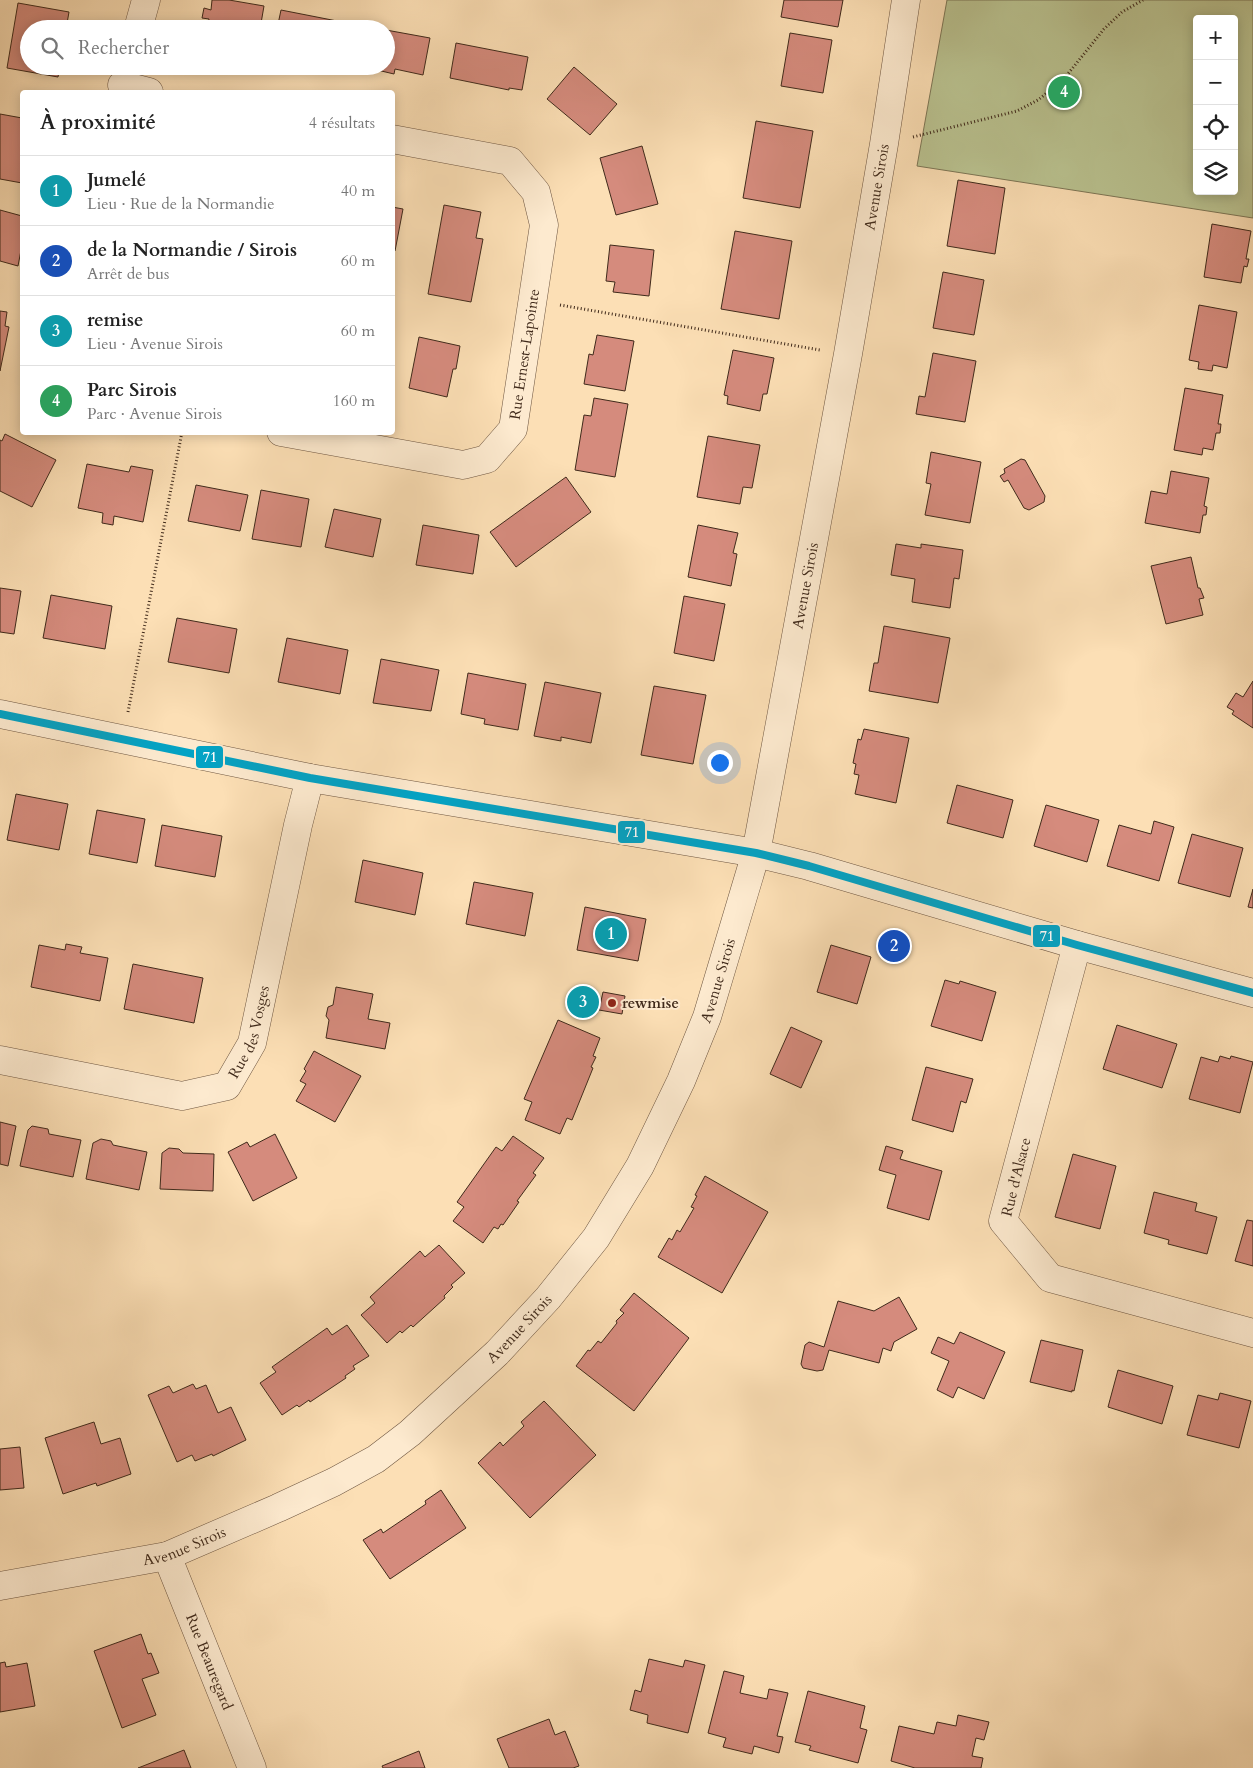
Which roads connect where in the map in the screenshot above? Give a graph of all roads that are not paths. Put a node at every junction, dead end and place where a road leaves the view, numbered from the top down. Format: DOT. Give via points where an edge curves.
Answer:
graph roads {
  1 [pos="146,0"];
  2 [pos="906,0"];
  3 [pos="140,20"];
  4 [pos="123,81"];
  5 [pos="144,90"];
  6 [pos="395,140"];
  7 [pos="298,435"];
  8 [pos="0,714"];
  9 [pos="310,778"];
  10 [pos="756,854"];
  11 [pos="1077,946"];
  12 [pos="1253,993"];
  13 [pos="0,1060"];
  14 [pos="1253,1333"];
  15 [pos="167,1556"];
  16 [pos="0,1586"];
  17 [pos="252,1768"];
  1 -- 3 [label="street"];
  2 -- 10 [label="street, Avenue Sirois" via="848,354"];
  4 -- 5 [label="street"];
  6 -- 7 [label="street, Rue Ernest-Lapointe" via="510,161 536,192 544,225 513,429 487,458 463,465"];
  8 -- 9 [label="street"];
  9 -- 10 [label="street"];
  9 -- 13 [label="street, Rue des Vosges" via="252,1044 226,1086 182,1096"];
  10 -- 11 [label="street" via="810,866"];
  10 -- 15 [label="street, Avenue Sirois" via="707,1017 681,1081 640,1166 596,1238 548,1298 497,1353 410,1433 376,1459 278,1508"];
  11 -- 12 [label="street"];
  11 -- 14 [label="street, Rue d'Alsace" via="1003,1221 1050,1278"];
  15 -- 16 [label="street, Avenue Sirois"];
  15 -- 17 [label="street, Rue Beauregard"];
}
